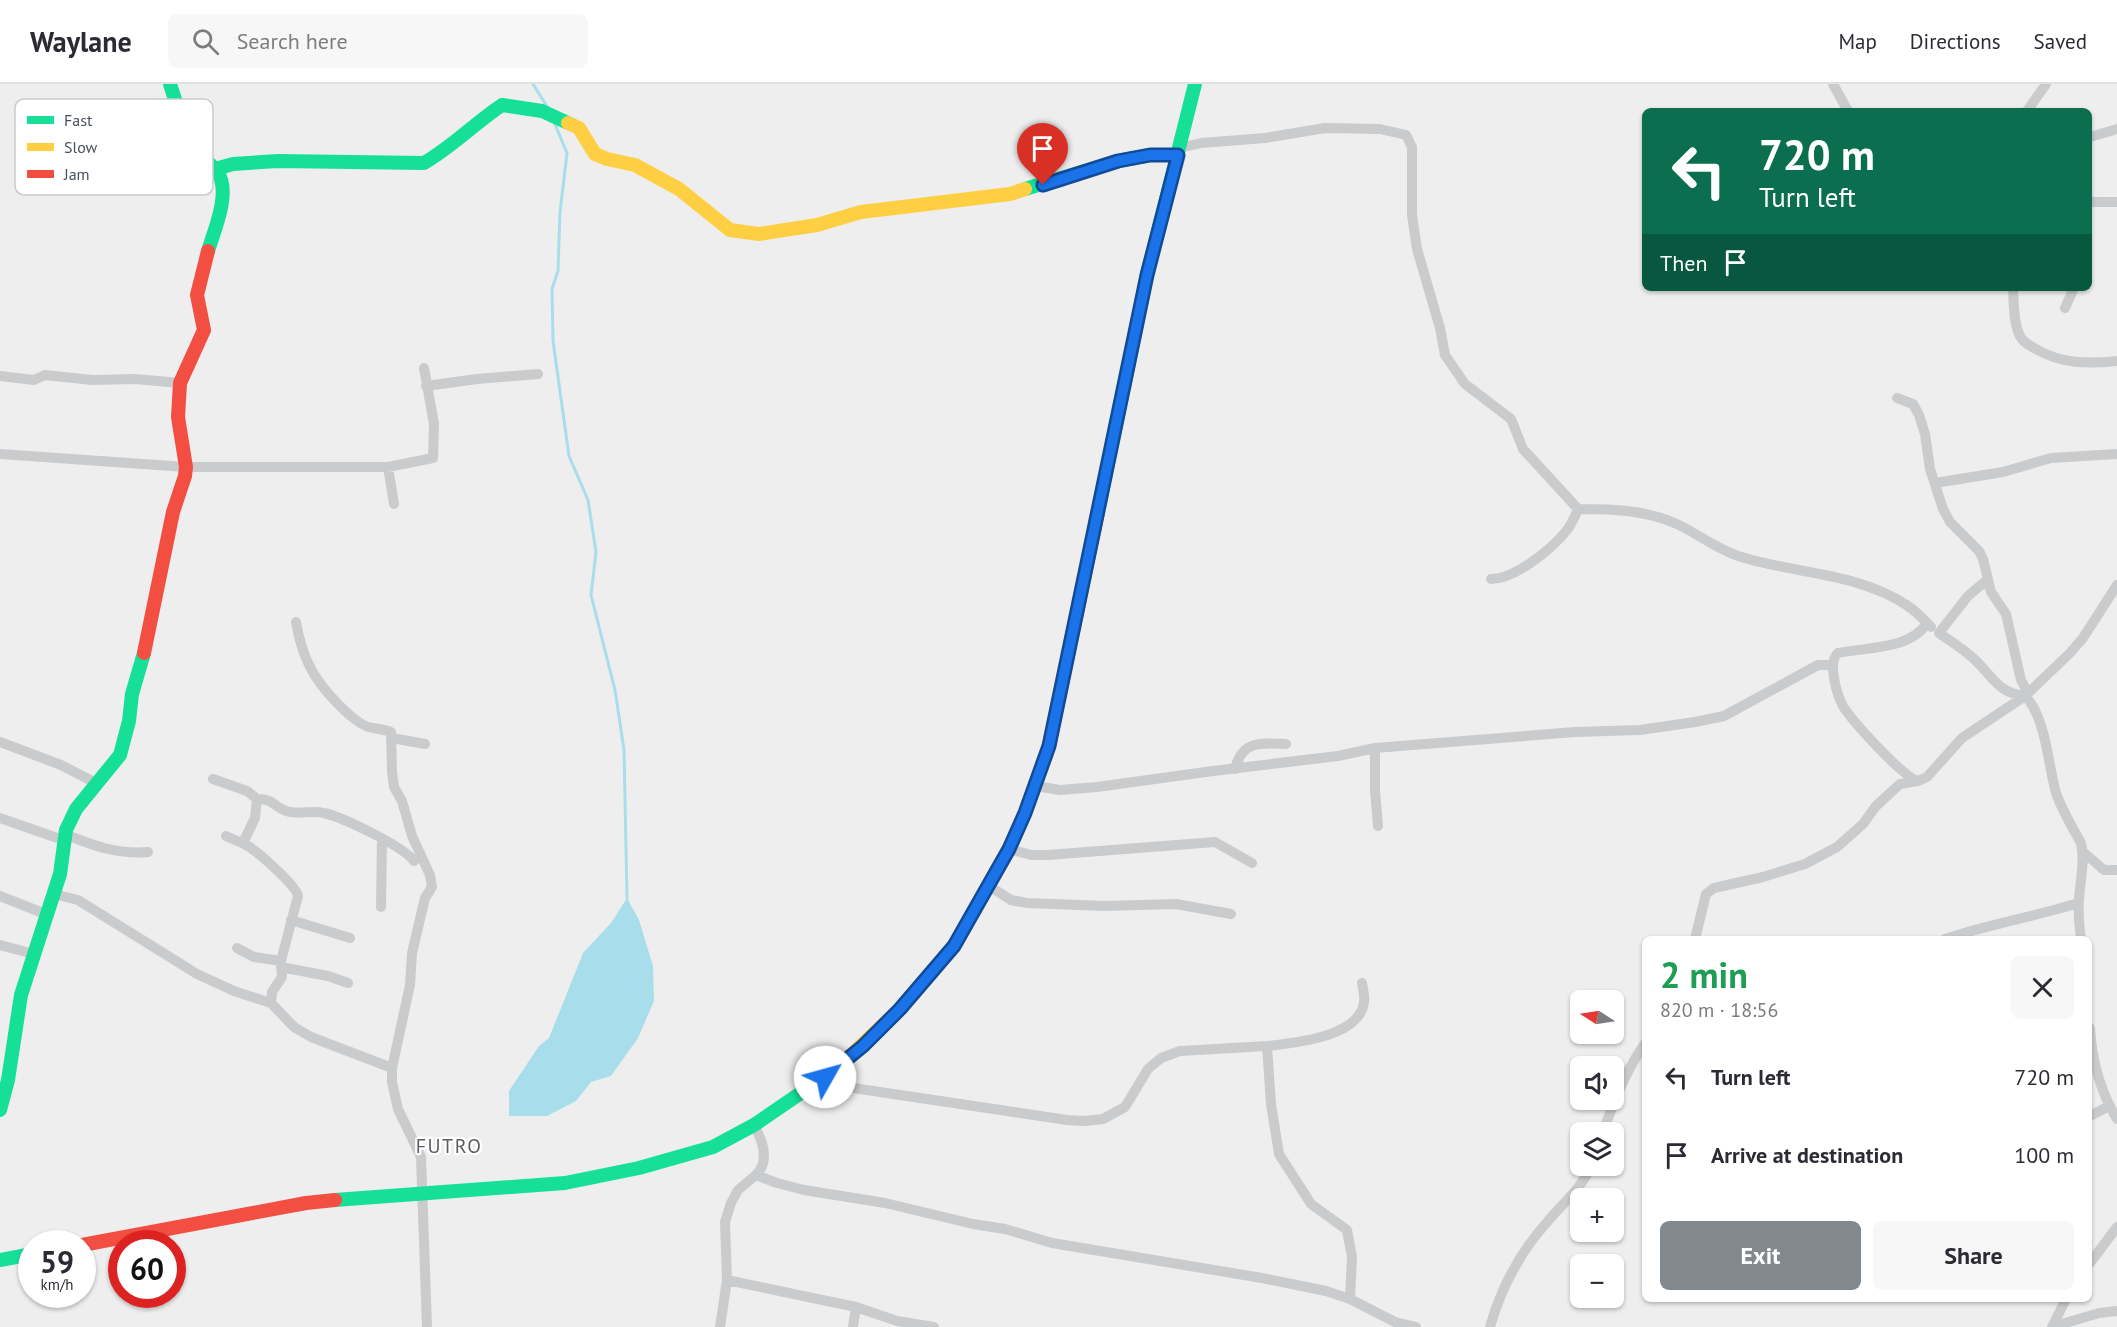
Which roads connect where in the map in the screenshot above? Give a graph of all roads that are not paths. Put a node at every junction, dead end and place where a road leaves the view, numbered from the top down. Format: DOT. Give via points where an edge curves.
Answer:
graph roads {
  1 [pos="170,84"];
  2 [pos="1195,84"];
  3 [pos="1833,84"];
  4 [pos="2046,84"];
  5 [pos="175,99"];
  6 [pos="1846,108"];
  7 [pos="2029,108"];
  8 [pos="2117,129"];
  9 [pos="2092,136"];
  10 [pos="1179,152"];
  11 [pos="215,169"];
  12 [pos="2092,202"];
  13 [pos="2117,202"];
  14 [pos="2013,291"];
  15 [pos="2073,291"];
  16 [pos="2065,308"];
  17 [pos="2117,361"];
  18 [pos="424,368"];
  19 [pos="538,374"];
  20 [pos="0,376"];
  21 [pos="180,383"];
  22 [pos="426,386"];
  23 [pos="1897,398"];
  24 [pos="0,454"];
  25 [pos="2117,454"];
  26 [pos="186,466"];
  27 [pos="388,467"];
  28 [pos="1935,483"];
  29 [pos="394,504"];
  30 [pos="1578,509"];
  31 [pos="1491,579"];
  32 [pos="1988,579"];
  33 [pos="2117,585"];
  34 [pos="296,622"];
  35 [pos="1927,623"];
  36 [pos="1939,633"];
  37 [pos="1833,665"];
  38 [pos="2027,694"];
  39 [pos="392,738"];
  40 [pos="0,742"];
  41 [pos="425,744"];
  42 [pos="1286,744"];
  43 [pos="1375,748"];
  44 [pos="1235,769"];
  45 [pos="213,779"];
  46 [pos="1918,780"];
  47 [pos="96,783"];
  48 [pos="1036,783"];
  49 [pos="257,799"];
  50 [pos="0,818"];
  51 [pos="1378,826"];
  52 [pos="226,836"];
  53 [pos="64,837"];
  54 [pos="382,838"];
  55 [pos="243,843"];
  56 [pos="1009,849"];
  57 [pos="2082,851"];
  58 [pos="148,852"];
  59 [pos="414,861"];
  60 [pos="1251,863"];
  61 [pos="2117,870"];
  62 [pos="989,886"];
  63 [pos="54,894"];
  64 [pos="0,896"];
  65 [pos="2078,903"];
  66 [pos="381,907"];
  67 [pos="1231,914"];
  68 [pos="48,915"];
  69 [pos="291,920"];
  70 [pos="1696,936"];
  71 [pos="1953,936"];
  72 [pos="2081,936"];
  73 [pos="351,938"];
  74 [pos="0,945"];
  75 [pos="237,948"];
  76 [pos="34,954"];
  77 [pos="281,964"];
  78 [pos="348,983"];
  79 [pos="1362,983"];
  80 [pos="271,1003"];
  81 [pos="2092,1044"];
  82 [pos="1267,1046"];
  83 [pos="1642,1048"];
  84 [pos="392,1068"];
  85 [pos="837,1068"];
  86 [pos="2109,1106"];
  87 [pos="0,1110"];
  88 [pos="2092,1115"];
  89 [pos="2117,1119"];
  90 [pos="1607,1122"];
  91 [pos="754,1125"];
  92 [pos="756,1175"];
  93 [pos="1585,1176"];
  94 [pos="422,1195"];
  95 [pos="2117,1227"];
  96 [pos="96,1242"];
  97 [pos="18,1257"];
  98 [pos="0,1260"];
  99 [pos="2092,1260"];
  100 [pos="727,1280"];
  101 [pos="1350,1299"];
  102 [pos="2064,1302"];
  103 [pos="856,1307"];
  104 [pos="2117,1311"];
  105 [pos="1394,1325"];
  106 [pos="427,1327"];
  107 [pos="720,1327"];
  108 [pos="853,1327"];
  109 [pos="934,1327"];
  110 [pos="1416,1327"];
  111 [pos="1490,1327"];
  112 [pos="2052,1327"];
  1 -- 5 [label="street"];
  2 -- 10 [label="street"];
  3 -- 6 [label="street"];
  4 -- 7 [label="street"];
  8 -- 9 [label="street"];
  10 -- 11 [label="street" via="1118,161 1010,194 861,212 817,225 759,234 730,230 679,189 656,176 635,165 595,154 579,128 525,107 502,105 424,163 278,161"];
  10 -- 30 [label="street" via="1201,143 1325,128 1380,129 1406,135 1412,147 1417,249 1445,355 1465,384 1511,419 1523,449"];
  10 -- 48 [label="street" via="1147,275 1049,746"];
  11 -- 21 [label="street" via="221,181 222,208 197,295 204,330"];
  12 -- 13 [label="street"];
  14 -- 17 [label="street" via="2018,329 2027,344 2060,360"];
  15 -- 16 [label="street"];
  18 -- 22 [label="street"];
  19 -- 22 [label="street"];
  20 -- 21 [label="street"];
  21 -- 26 [label="street" via="178,417"];
  22 -- 27 [label="street" via="434,424 433,458"];
  23 -- 28 [label="street" via="1913,404 1919,415"];
  24 -- 26 [label="street"];
  25 -- 28 [label="street" via="2050,458 2003,472"];
  26 -- 27 [label="street"];
  26 -- 47 [label="street" via="120,755"];
  27 -- 29 [label="street"];
  28 -- 32 [label="street" via="1945,515 1979,551"];
  30 -- 31 [label="street" via="1568,528 1547,548 1516,572"];
  30 -- 35 [label="street" via="1662,518 1736,555 1832,577 1892,597"];
  32 -- 36 [label="street" via="1968,596"];
  32 -- 38 [label="street" via="1993,597 2006,614"];
  33 -- 38 [label="street" via="2077,646"];
  34 -- 39 [label="street" via="307,662 325,691 357,720 391,732"];
  35 -- 36 [label="street"];
  35 -- 37 [label="street" via="1911,638 1870,650 1837,654"];
  36 -- 38 [label="street" via="1974,659 2006,692"];
  37 -- 43 [label="street" via="1818,665 1724,716 1695,722 1640,730"];
  37 -- 46 [label="street" via="1836,689 1848,713 1903,771"];
  38 -- 46 [label="street" via="1962,738 1927,777"];
  38 -- 57 [label="street" via="2039,723 2060,802"];
  39 -- 41 [label="street"];
  39 -- 84 [label="street" via="394,787 432,887 425,898 412,952 410,985"];
  40 -- 47 [label="street"];
  42 -- 44 [label="street" via="1250,746 1237,760"];
  43 -- 44 [label="street"];
  43 -- 51 [label="street"];
  44 -- 48 [label="street" via="1071,789"];
  45 -- 49 [label="street" via="247,791"];
  46 -- 70 [label="street" via="1900,784 1837,848 1805,864 1714,888 1706,894"];
  47 -- 53 [label="street" via="76,809"];
  48 -- 56 [label="street"];
  49 -- 54 [label="street" via="268,799 287,811 323,813"];
  49 -- 55 [label="street" via="255,818"];
  50 -- 53 [label="street"];
  52 -- 55 [label="street"];
  53 -- 58 [label="street" via="121,853"];
  53 -- 63 [label="street"];
  54 -- 59 [label="street"];
  54 -- 66 [label="street"];
  55 -- 69 [label="street" via="297,891"];
  56 -- 60 [label="street" via="1048,855 1215,842"];
  56 -- 62 [label="street"];
  57 -- 61 [label="street" via="2104,870"];
  57 -- 65 [label="street"];
  62 -- 67 [label="street" via="1011,900 1027,903 1176,904"];
  62 -- 85 [label="street" via="954,946 900,1009"];
  63 -- 68 [label="street"];
  63 -- 80 [label="street" via="78,900 197,974"];
  64 -- 68 [label="street"];
  65 -- 71 [label="street"];
  65 -- 72 [label="street"];
  68 -- 76 [label="street"];
  69 -- 73 [label="street"];
  69 -- 77 [label="street"];
  74 -- 76 [label="street"];
  75 -- 77 [label="street"];
  76 -- 87 [label="street" via="21,995 10,1072"];
  77 -- 78 [label="street"];
  77 -- 80 [label="street" via="282,977 272,992"];
  79 -- 82 [label="street" via="1364,1002 1360,1014 1343,1031"];
  80 -- 84 [label="street" via="294,1027 311,1037"];
  81 -- 86 [label="street" via="2095,1068"];
  82 -- 85 [label="street" via="1180,1051 1161,1058 1148,1069 1125,1107 1094,1121 853,1088"];
  82 -- 101 [label="street" via="1279,1154 1311,1204 1347,1230 1352,1257"];
  83 -- 90 [label="street" via="1618,1090"];
  84 -- 94 [label="street" via="398,1110 421,1157"];
  85 -- 91 [label="street"];
  86 -- 88 [label="street"];
  86 -- 89 [label="street"];
  91 -- 92 [label="street" via="764,1150 764,1164"];
  91 -- 94 [label="street" via="714,1147 597,1178"];
  92 -- 100 [label="street" via="738,1190 729,1209 725,1238"];
  92 -- 101 [label="street" via="804,1190 885,1203 1052,1243 1262,1278"];
  93 -- 111 [label="street" via="1522,1254 1496,1305"];
  94 -- 96 [label="street" via="306,1203"];
  94 -- 106 [label="street"];
  95 -- 99 [label="street"];
  97 -- 98 [label="street"];
  100 -- 103 [label="street"];
  100 -- 107 [label="street"];
  101 -- 105 [label="street"];
  102 -- 112 [label="street"];
  103 -- 108 [label="street"];
  103 -- 109 [label="street" via="897,1321"];
  104 -- 112 [label="street"];
  105 -- 110 [label="street"];
}
